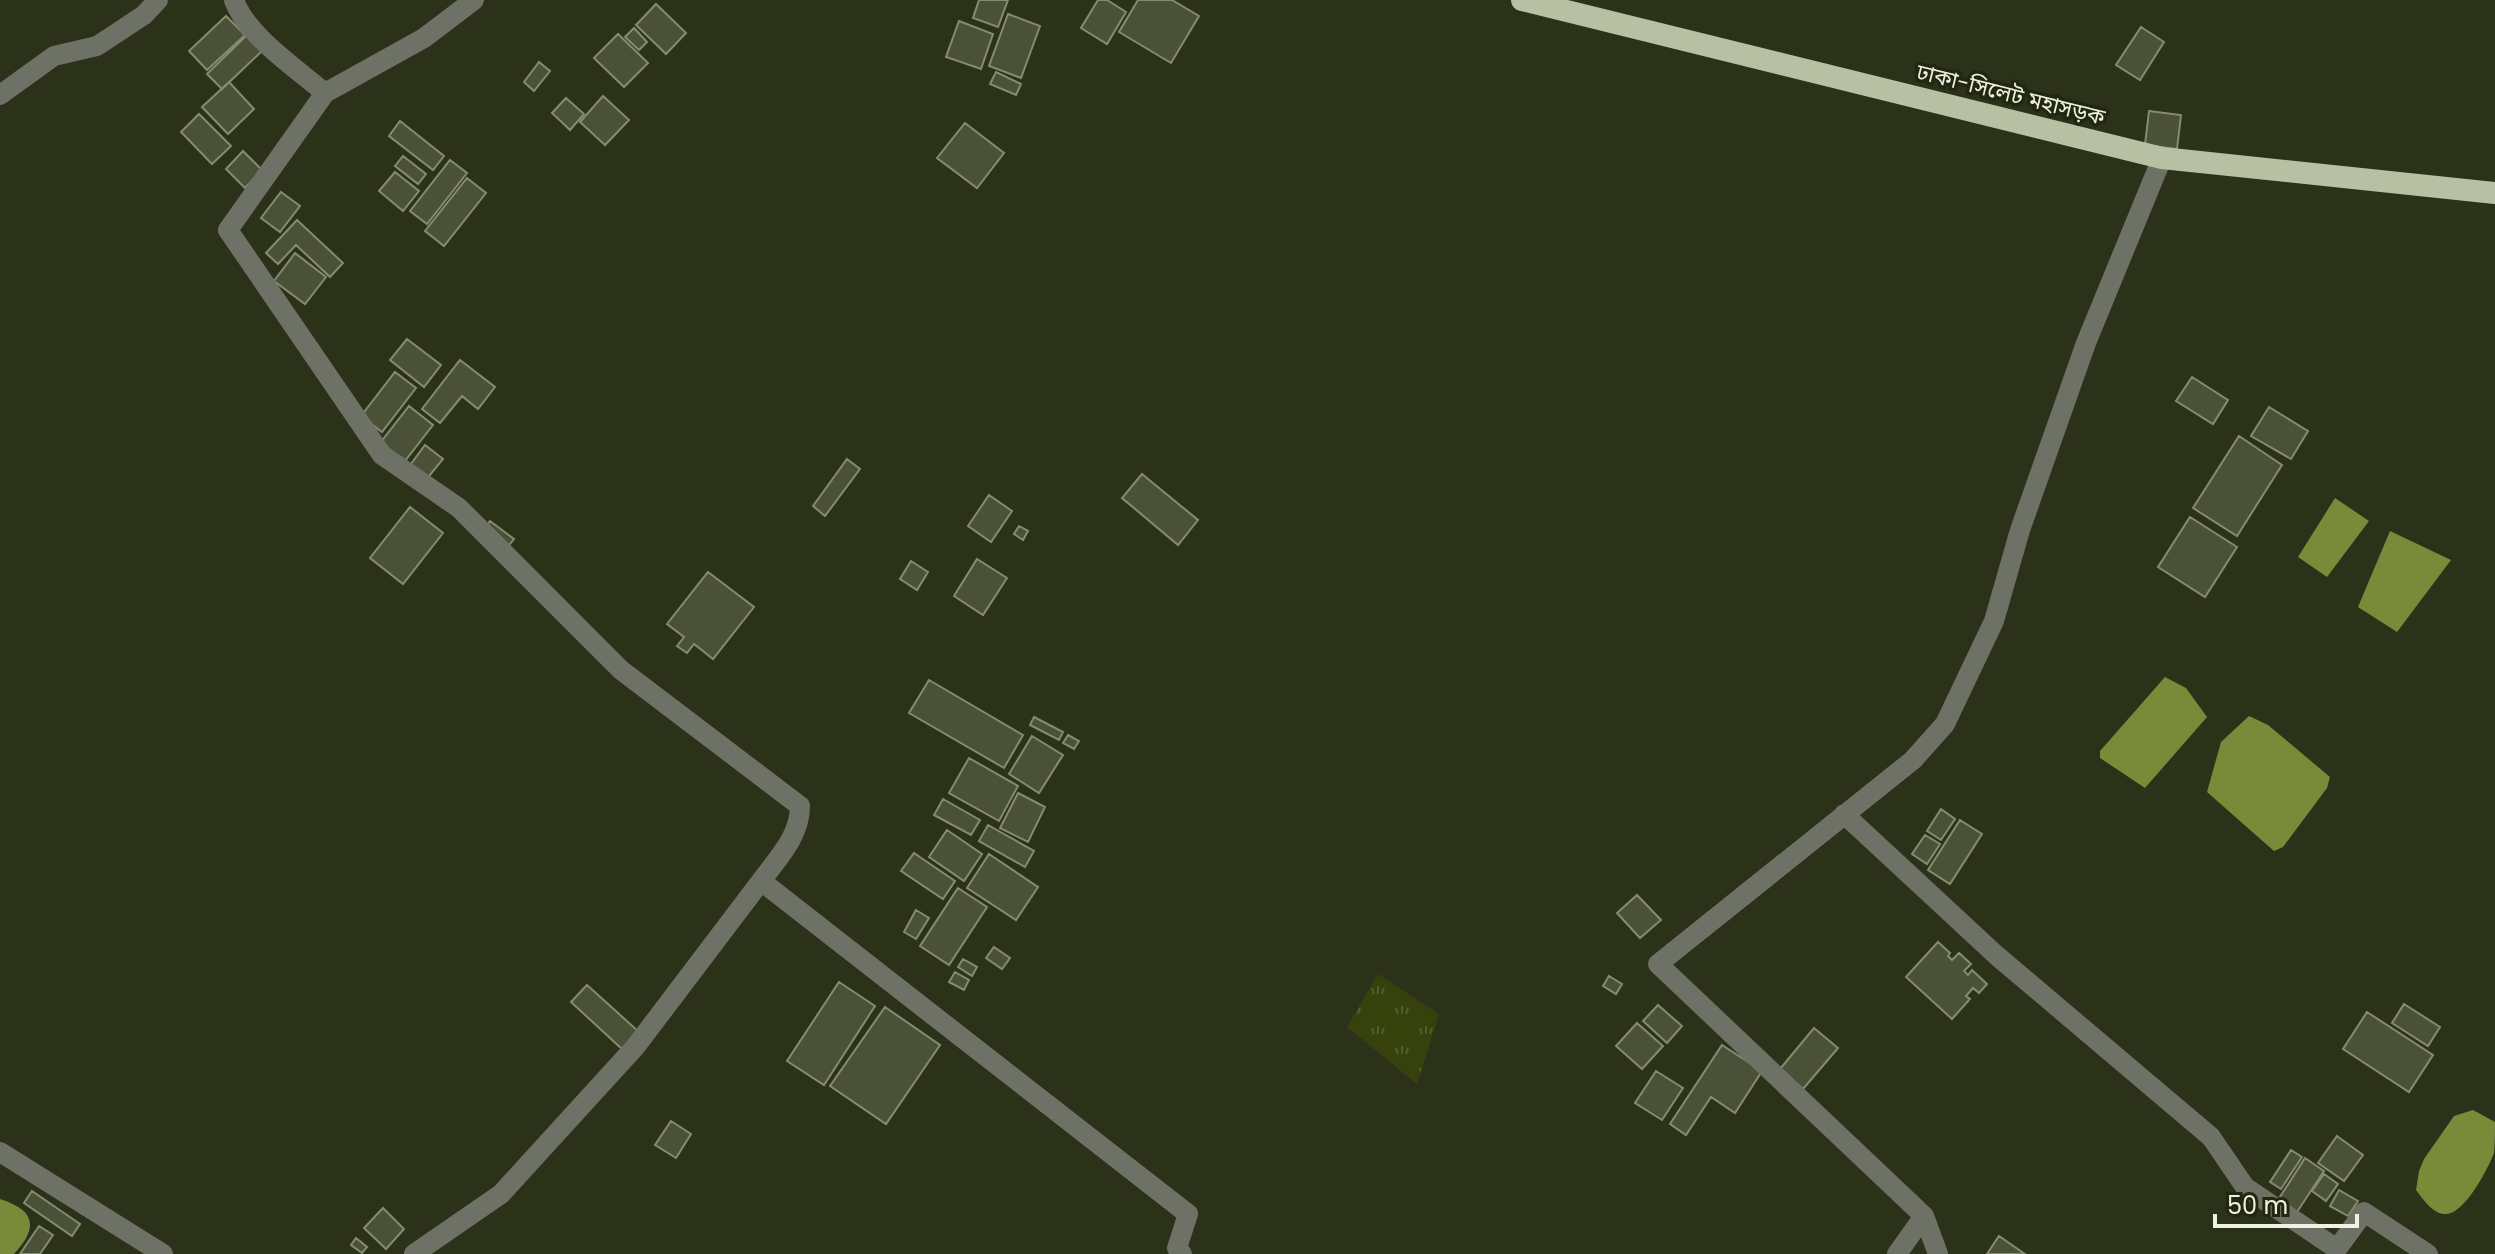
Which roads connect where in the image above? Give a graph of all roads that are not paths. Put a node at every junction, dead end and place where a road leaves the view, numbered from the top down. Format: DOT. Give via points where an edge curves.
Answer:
graph roads {
  1 [pos="158,0"];
  2 [pos="234,0"];
  3 [pos="474,0"];
  4 [pos="1522,0"];
  5 [pos="325,93"];
  6 [pos="0,95"];
  7 [pos="2162,158"];
  8 [pos="2495,193"];
  9 [pos="1844,814"];
  10 [pos="761,881"];
  11 [pos="0,1152"];
  12 [pos="1924,1216"];
  13 [pos="163,1254"];
  14 [pos="414,1254"];
  15 [pos="1182,1254"];
  16 [pos="1897,1254"];
  17 [pos="1938,1254"];
  18 [pos="2428,1254"];
  1 -- 6 [label="street" via="97,46 54,56"];
  2 -- 5 [label="street" via="262,39"];
  3 -- 5 [label="street" via="424,38"];
  4 -- 7 [label="highway, ঢাকা-সিলেট মহাসড়ক"];
  5 -- 10 [label="street" via="228,230 382,455 459,508 621,670 800,806 791,840"];
  7 -- 8 [label="highway, ঢাকা-সিলেট মহাসড়ক"];
  7 -- 9 [label="street" via="2086,343 1994,621 1945,724 1913,760"];
  9 -- 12 [label="street" via="1658,964"];
  9 -- 18 [label="street" via="1996,955 2211,1137 2245,1187 2337,1249 2364,1212"];
  10 -- 14 [label="street" via="636,1046 501,1194"];
  10 -- 15 [label="street" via="1188,1214 1177,1248"];
  11 -- 13 [label="street"];
  12 -- 16 [label="street"];
  12 -- 17 [label="street"];
}
